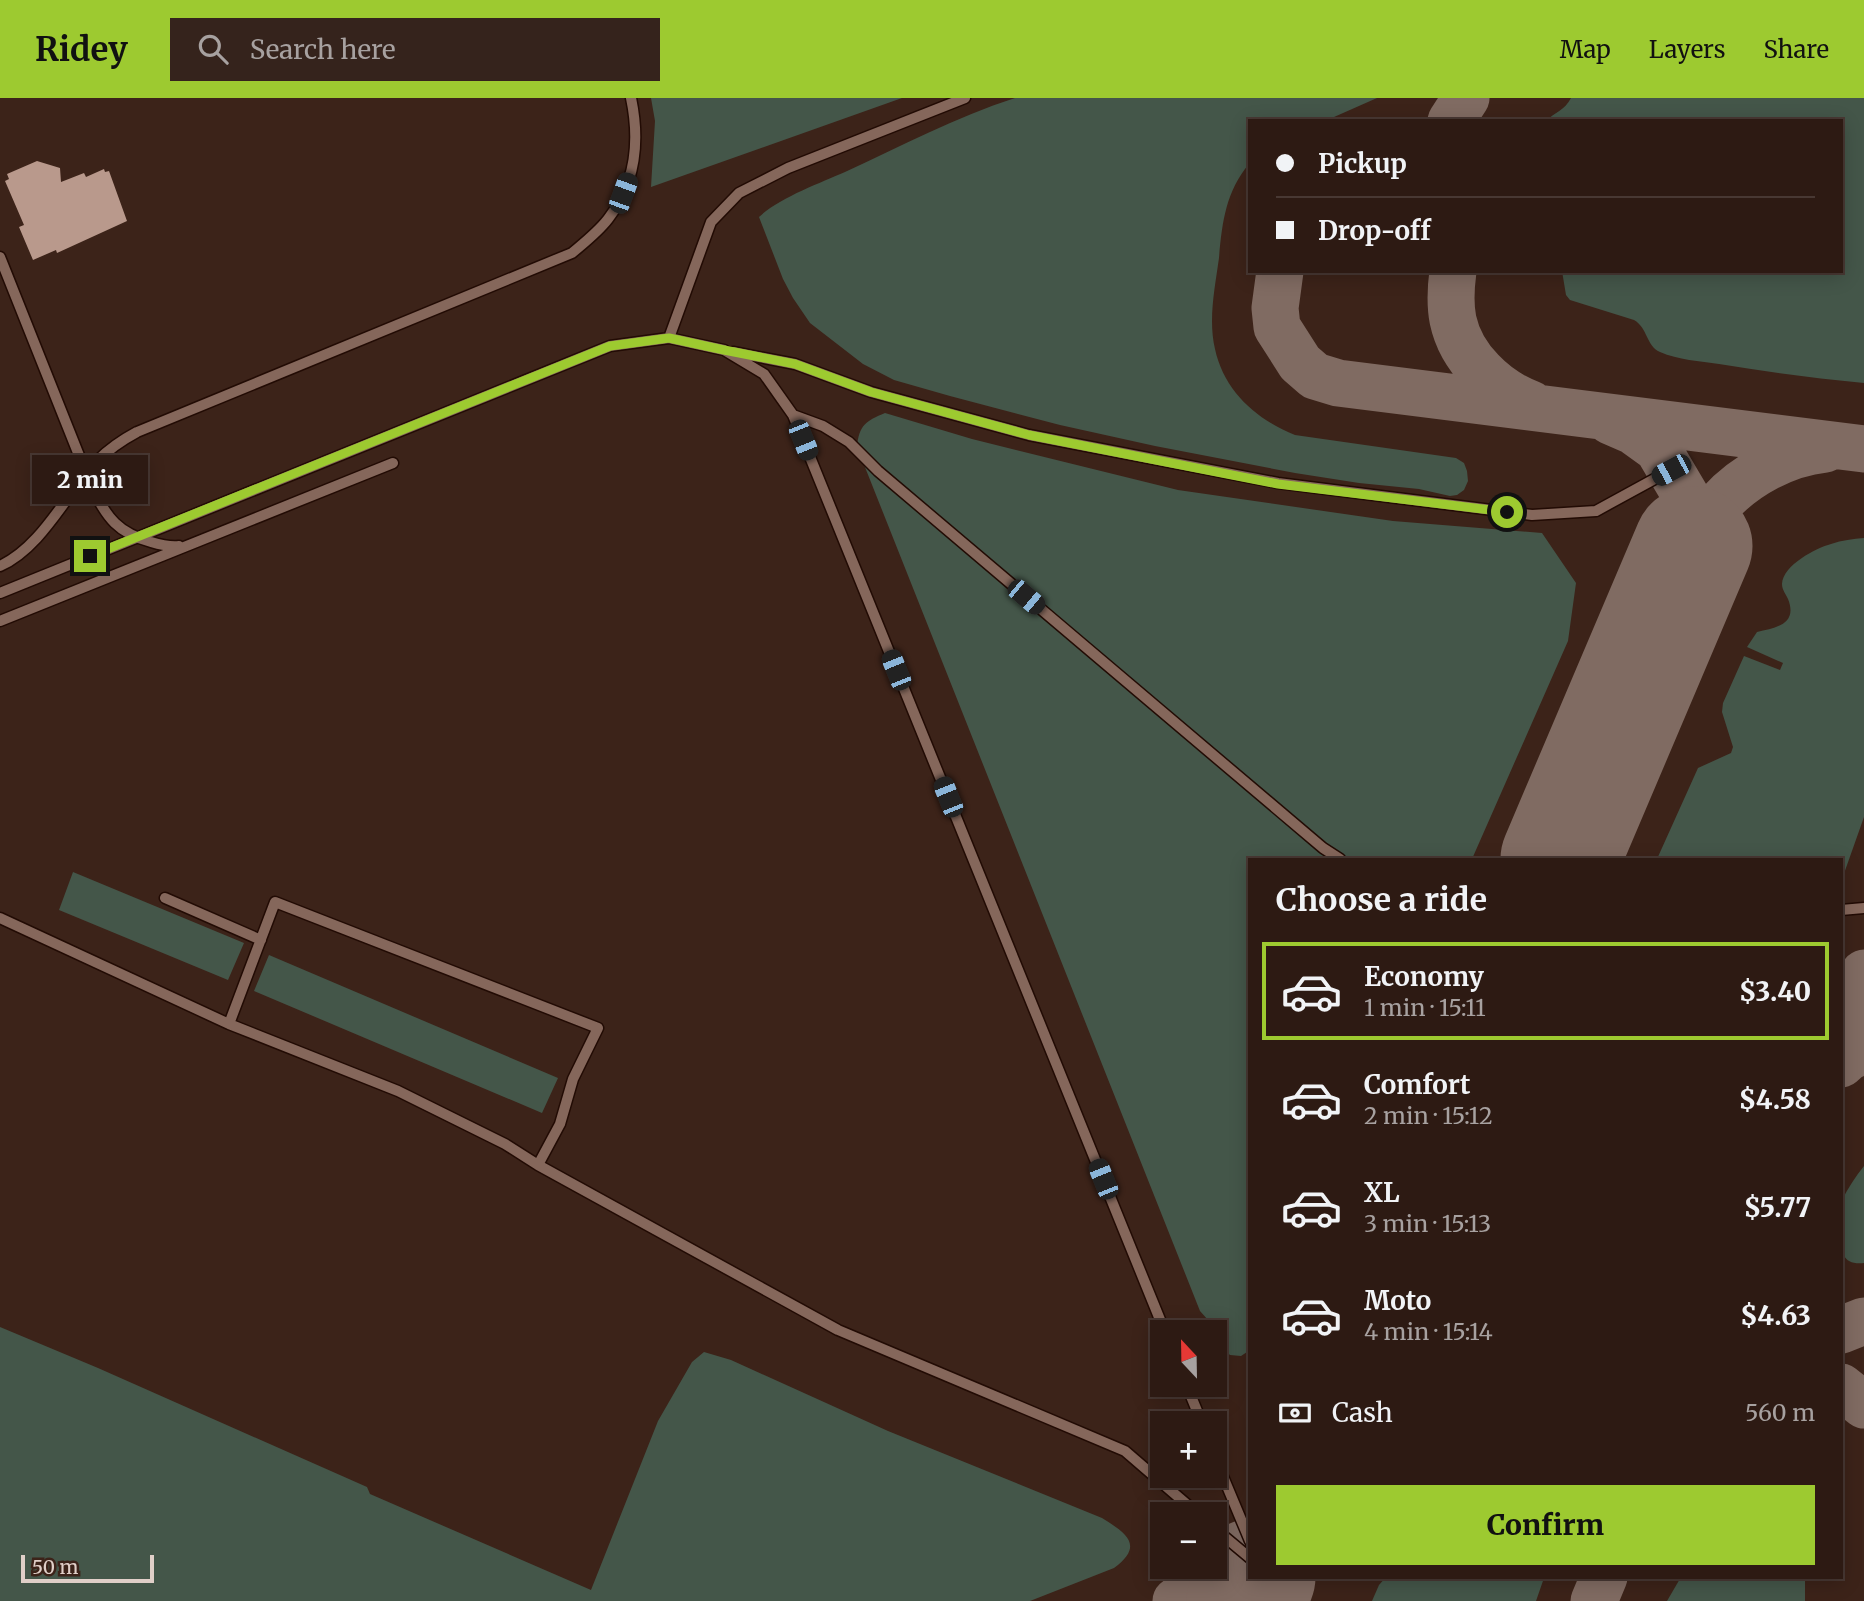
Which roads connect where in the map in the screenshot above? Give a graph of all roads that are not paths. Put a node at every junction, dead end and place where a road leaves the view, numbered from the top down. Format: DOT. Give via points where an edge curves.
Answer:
graph roads {
  1 [pos="631,98"];
  2 [pos="965,98"];
  3 [pos="0,257"];
  4 [pos="669,338"];
  5 [pos="724,350"];
  6 [pos="793,415"];
  7 [pos="393,463"];
  8 [pos="1671,470"];
  9 [pos="87,474"];
  10 [pos="135,538"];
  11 [pos="186,546"];
  12 [pos="0,566"];
  13 [pos="0,593"];
  14 [pos="0,621"];
  15 [pos="1339,858"];
  16 [pos="165,898"];
  17 [pos="1864,908"];
  18 [pos="1843,910"];
  19 [pos="0,918"];
  20 [pos="261,940"];
  21 [pos="229,1024"];
  22 [pos="538,1165"];
  23 [pos="1160,1320"];
  24 [pos="1227,1486"];
  25 [pos="1184,1502"];
  26 [pos="1248,1536"];
  27 [pos="1227,1539"];
  28 [pos="1248,1556"];
  1 -- 9 [label="lane" via="634,163 623,193 610,217 572,253 137,432 117,443"];
  2 -- 4 [label="lane" via="788,168 739,193 711,222"];
  3 -- 9 [label="lane"];
  4 -- 5 [label="lane"];
  4 -- 10 [label="lane" via="610,346"];
  5 -- 6 [label="lane" via="764,374"];
  5 -- 8 [label="lane" via="795,364 871,392 1029,435 1278,484 1532,514 1595,510"];
  6 -- 15 [label="lane" via="849,442 888,480"];
  6 -- 23 [label="lane"];
  7 -- 11 [label="lane"];
  9 -- 10 [label="lane" via="103,511"];
  9 -- 12 [label="lane" via="33,542"];
  10 -- 11 [label="lane" via="169,547"];
  10 -- 13 [label="lane"];
  11 -- 14 [label="lane"];
  16 -- 20 [label="lane"];
  17 -- 18 [label="lane"];
  19 -- 21 [label="lane"];
  20 -- 21 [label="lane"];
  20 -- 22 [label="lane" via="275,902 598,1028 573,1079 560,1124"];
  21 -- 22 [label="lane" via="398,1091"];
  22 -- 25 [label="lane" via="838,1330 1125,1451"];
  24 -- 26 [label="lane"];
  27 -- 28 [label="lane"];
}
